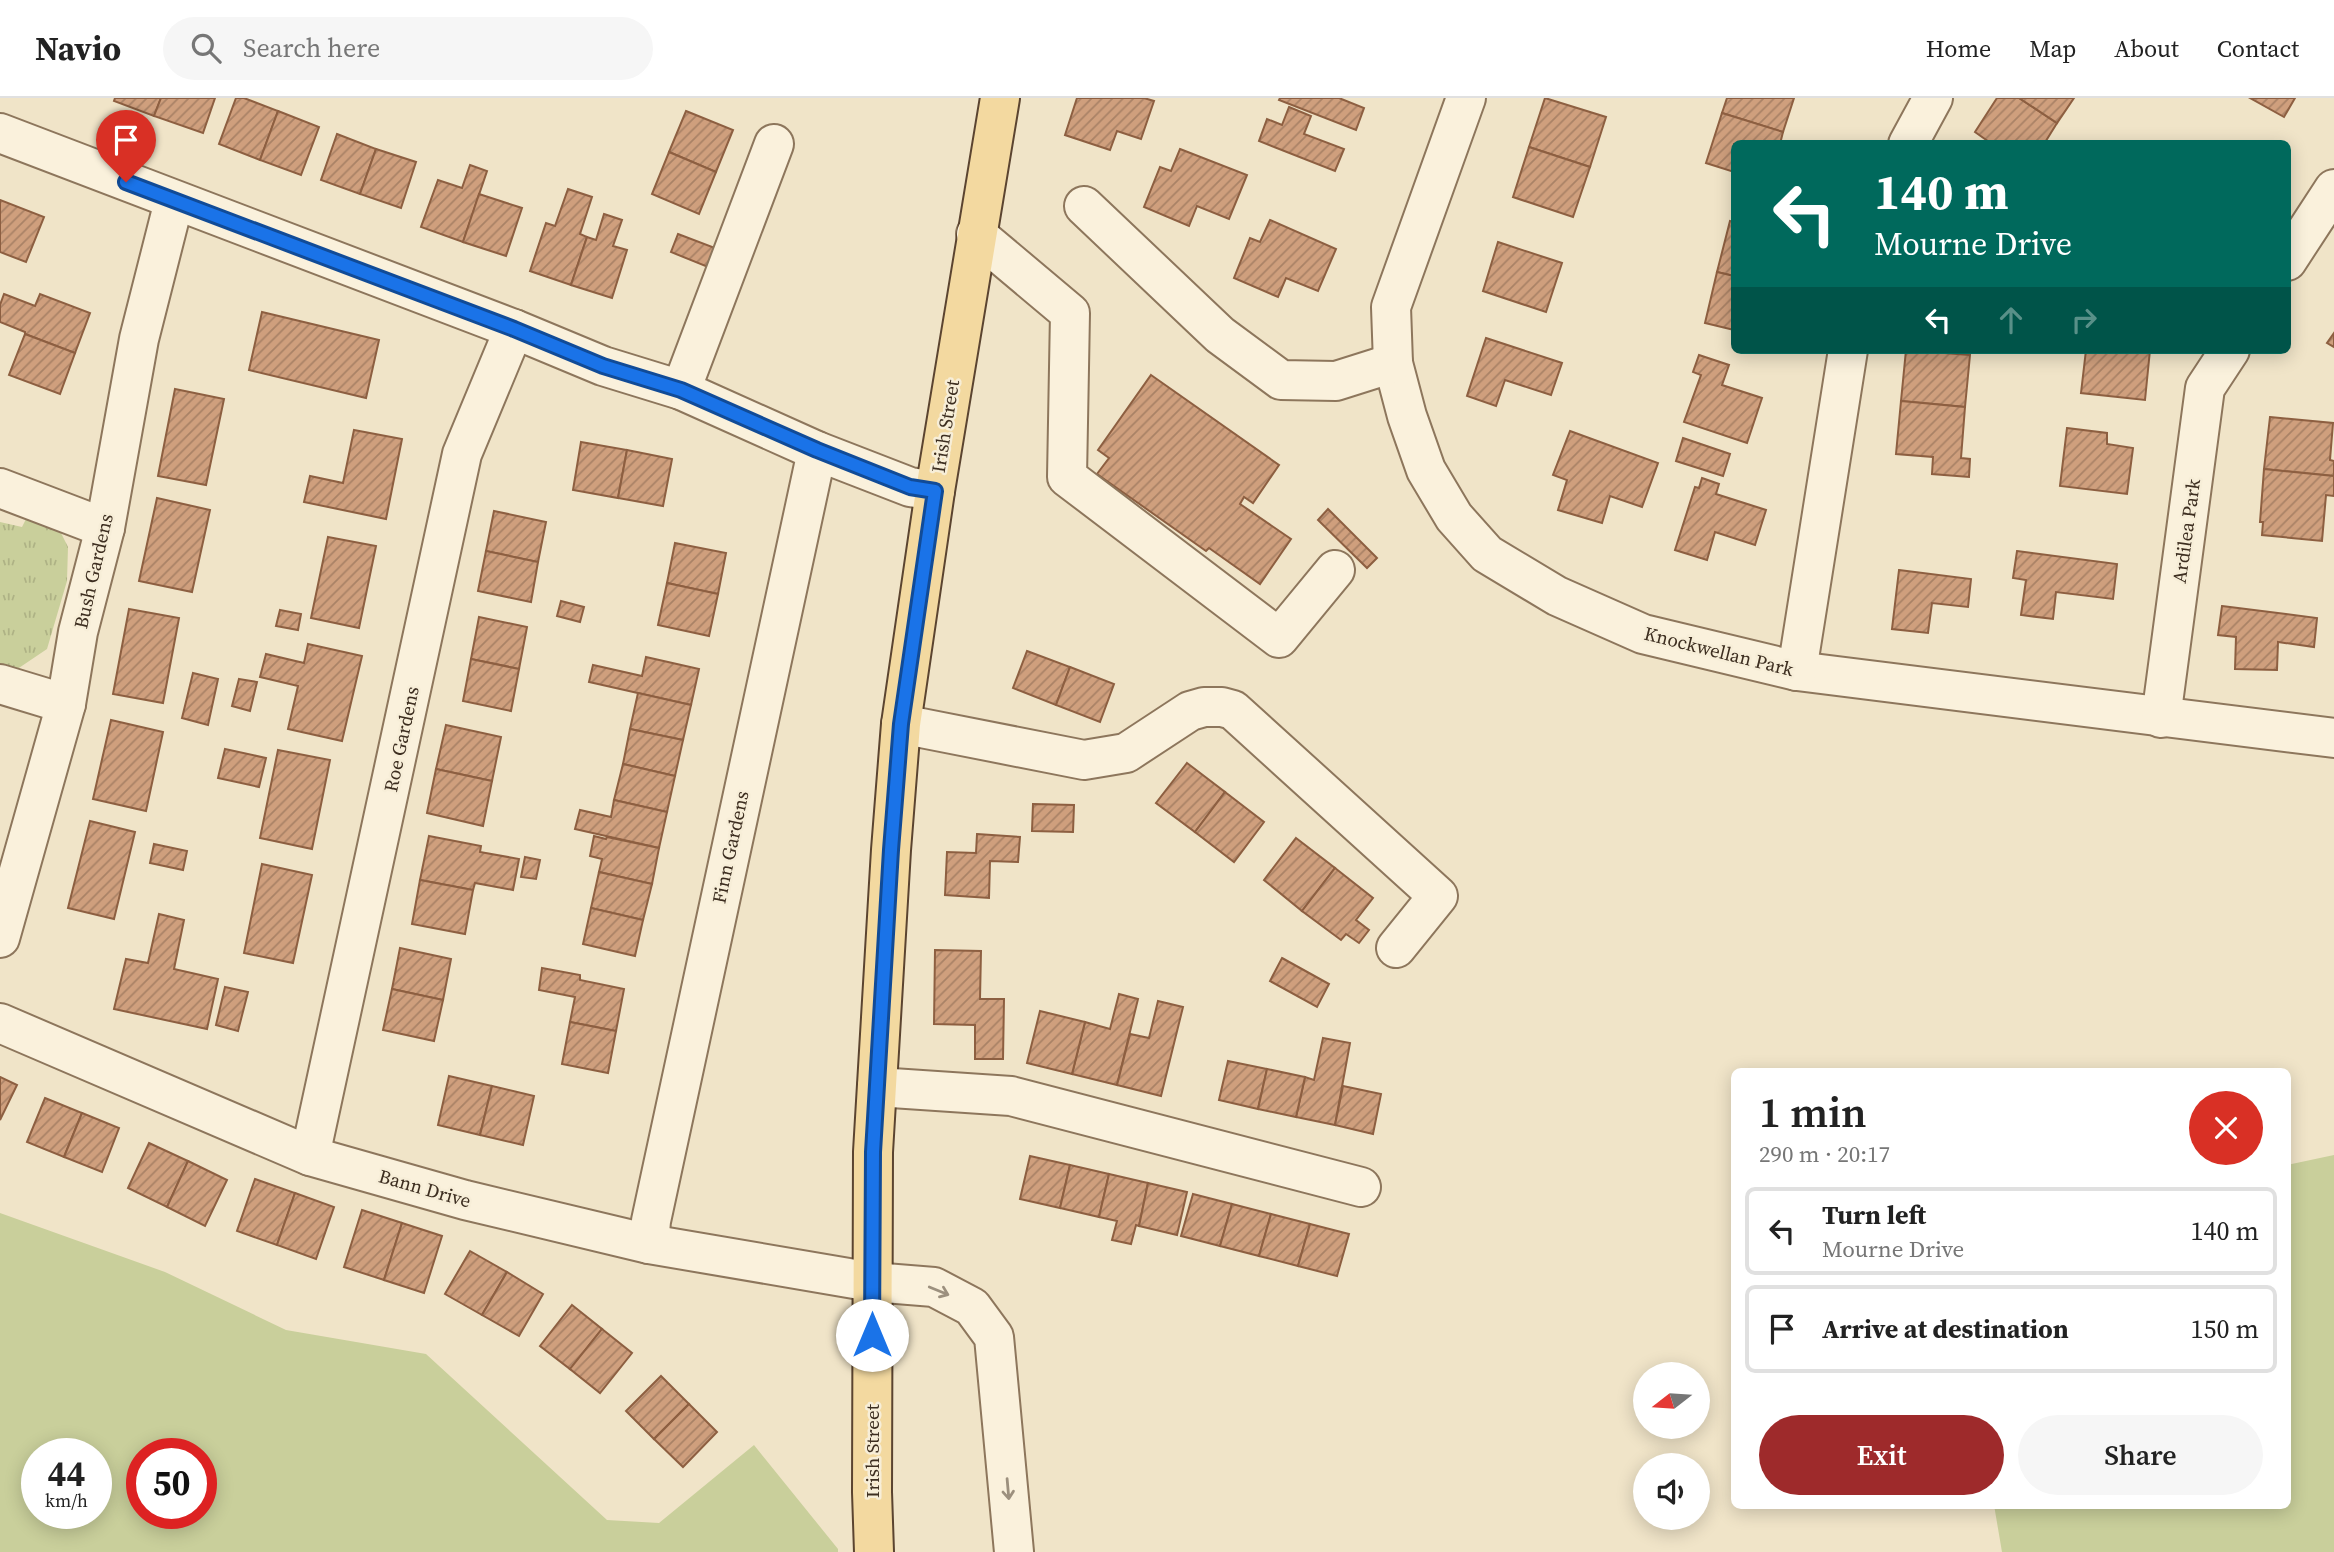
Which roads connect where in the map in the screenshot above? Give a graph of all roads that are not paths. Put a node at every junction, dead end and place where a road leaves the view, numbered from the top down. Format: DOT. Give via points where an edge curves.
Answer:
graph roads {
  1 [pos="1000,98"];
  2 [pos="1466,98"];
  3 [pos="1933,98"];
  4 [pos="0,133"];
  5 [pos="1910,140"];
  6 [pos="774,144"];
  7 [pos="2334,189"];
  8 [pos="176,201"];
  9 [pos="1084,206"];
  10 [pos="976,234"];
  11 [pos="2291,255"];
  12 [pos="514,329"];
  13 [pos="1847,354"];
  14 [pos="2227,354"];
  15 [pos="1393,363"];
  16 [pos="681,390"];
  17 [pos="817,450"];
  18 [pos="0,488"];
  19 [pos="935,491"];
  20 [pos="105,528"];
  21 [pos="1335,570"];
  22 [pos="1797,671"];
  23 [pos="0,684"];
  24 [pos="66,704"];
  25 [pos="2161,718"];
  26 [pos="901,724"];
  27 [pos="2334,738"];
  28 [pos="0,939"];
  29 [pos="1396,948"];
  30 [pos="0,1023"];
  31 [pos="877,1087"];
  32 [pos="310,1156"];
  33 [pos="1361,1187"];
  34 [pos="649,1244"];
  35 [pos="872,1282"];
  36 [pos="874,1552"];
  37 [pos="1014,1552"];
  1 -- 10 [label="main road, Irish Street"];
  2 -- 15 [label="street, Knockwellan Park" via="1391,307"];
  3 -- 5 [label="street"];
  4 -- 8 [label="street"];
  6 -- 16 [label="street"];
  7 -- 11 [label="street"];
  8 -- 12 [label="street"];
  8 -- 20 [label="street, Bush Gardens" via="139,339"];
  9 -- 15 [label="street" via="1220,335 1281,380 1336,381"];
  10 -- 19 [label="main road, Irish Street"];
  10 -- 21 [label="street" via="1070,313 1067,477 1279,638"];
  12 -- 16 [label="street" via="603,366"];
  12 -- 32 [label="street, Roe Gardens" via="463,454"];
  13 -- 22 [label="street"];
  14 -- 25 [label="street, Ardilea Park" via="2205,388"];
  15 -- 22 [label="street, Knockwellan Park" via="1426,470 1454,517 1488,554 1557,596 1643,634"];
  16 -- 17 [label="street"];
  17 -- 19 [label="street" via="910,487"];
  17 -- 34 [label="street, Finn Gardens"];
  18 -- 20 [label="street"];
  19 -- 26 [label="main road, Irish Street"];
  20 -- 24 [label="street, Bush Gardens" via="78,632"];
  22 -- 25 [label="street, Knockwellan Park"];
  23 -- 24 [label="street"];
  24 -- 28 [label="street, Bush Gardens"];
  25 -- 27 [label="street, Knockwellan Park"];
  26 -- 29 [label="street" via="1084,760 1125,753 1190,711 1222,706 1233,710 1438,896"];
  26 -- 31 [label="main road, Irish Street"];
  30 -- 32 [label="street, Bann Drive"];
  31 -- 33 [label="street" via="1011,1097"];
  31 -- 35 [label="main road, Irish Street"];
  32 -- 34 [label="street, Bann Drive" via="465,1200"];
  34 -- 35 [label="street, Bann Drive"];
  35 -- 36 [label="main road, Irish Street"];
  35 -- 37 [label="street, Bann Drive, one-way" via="934,1287 972,1307 994,1336"];
}
